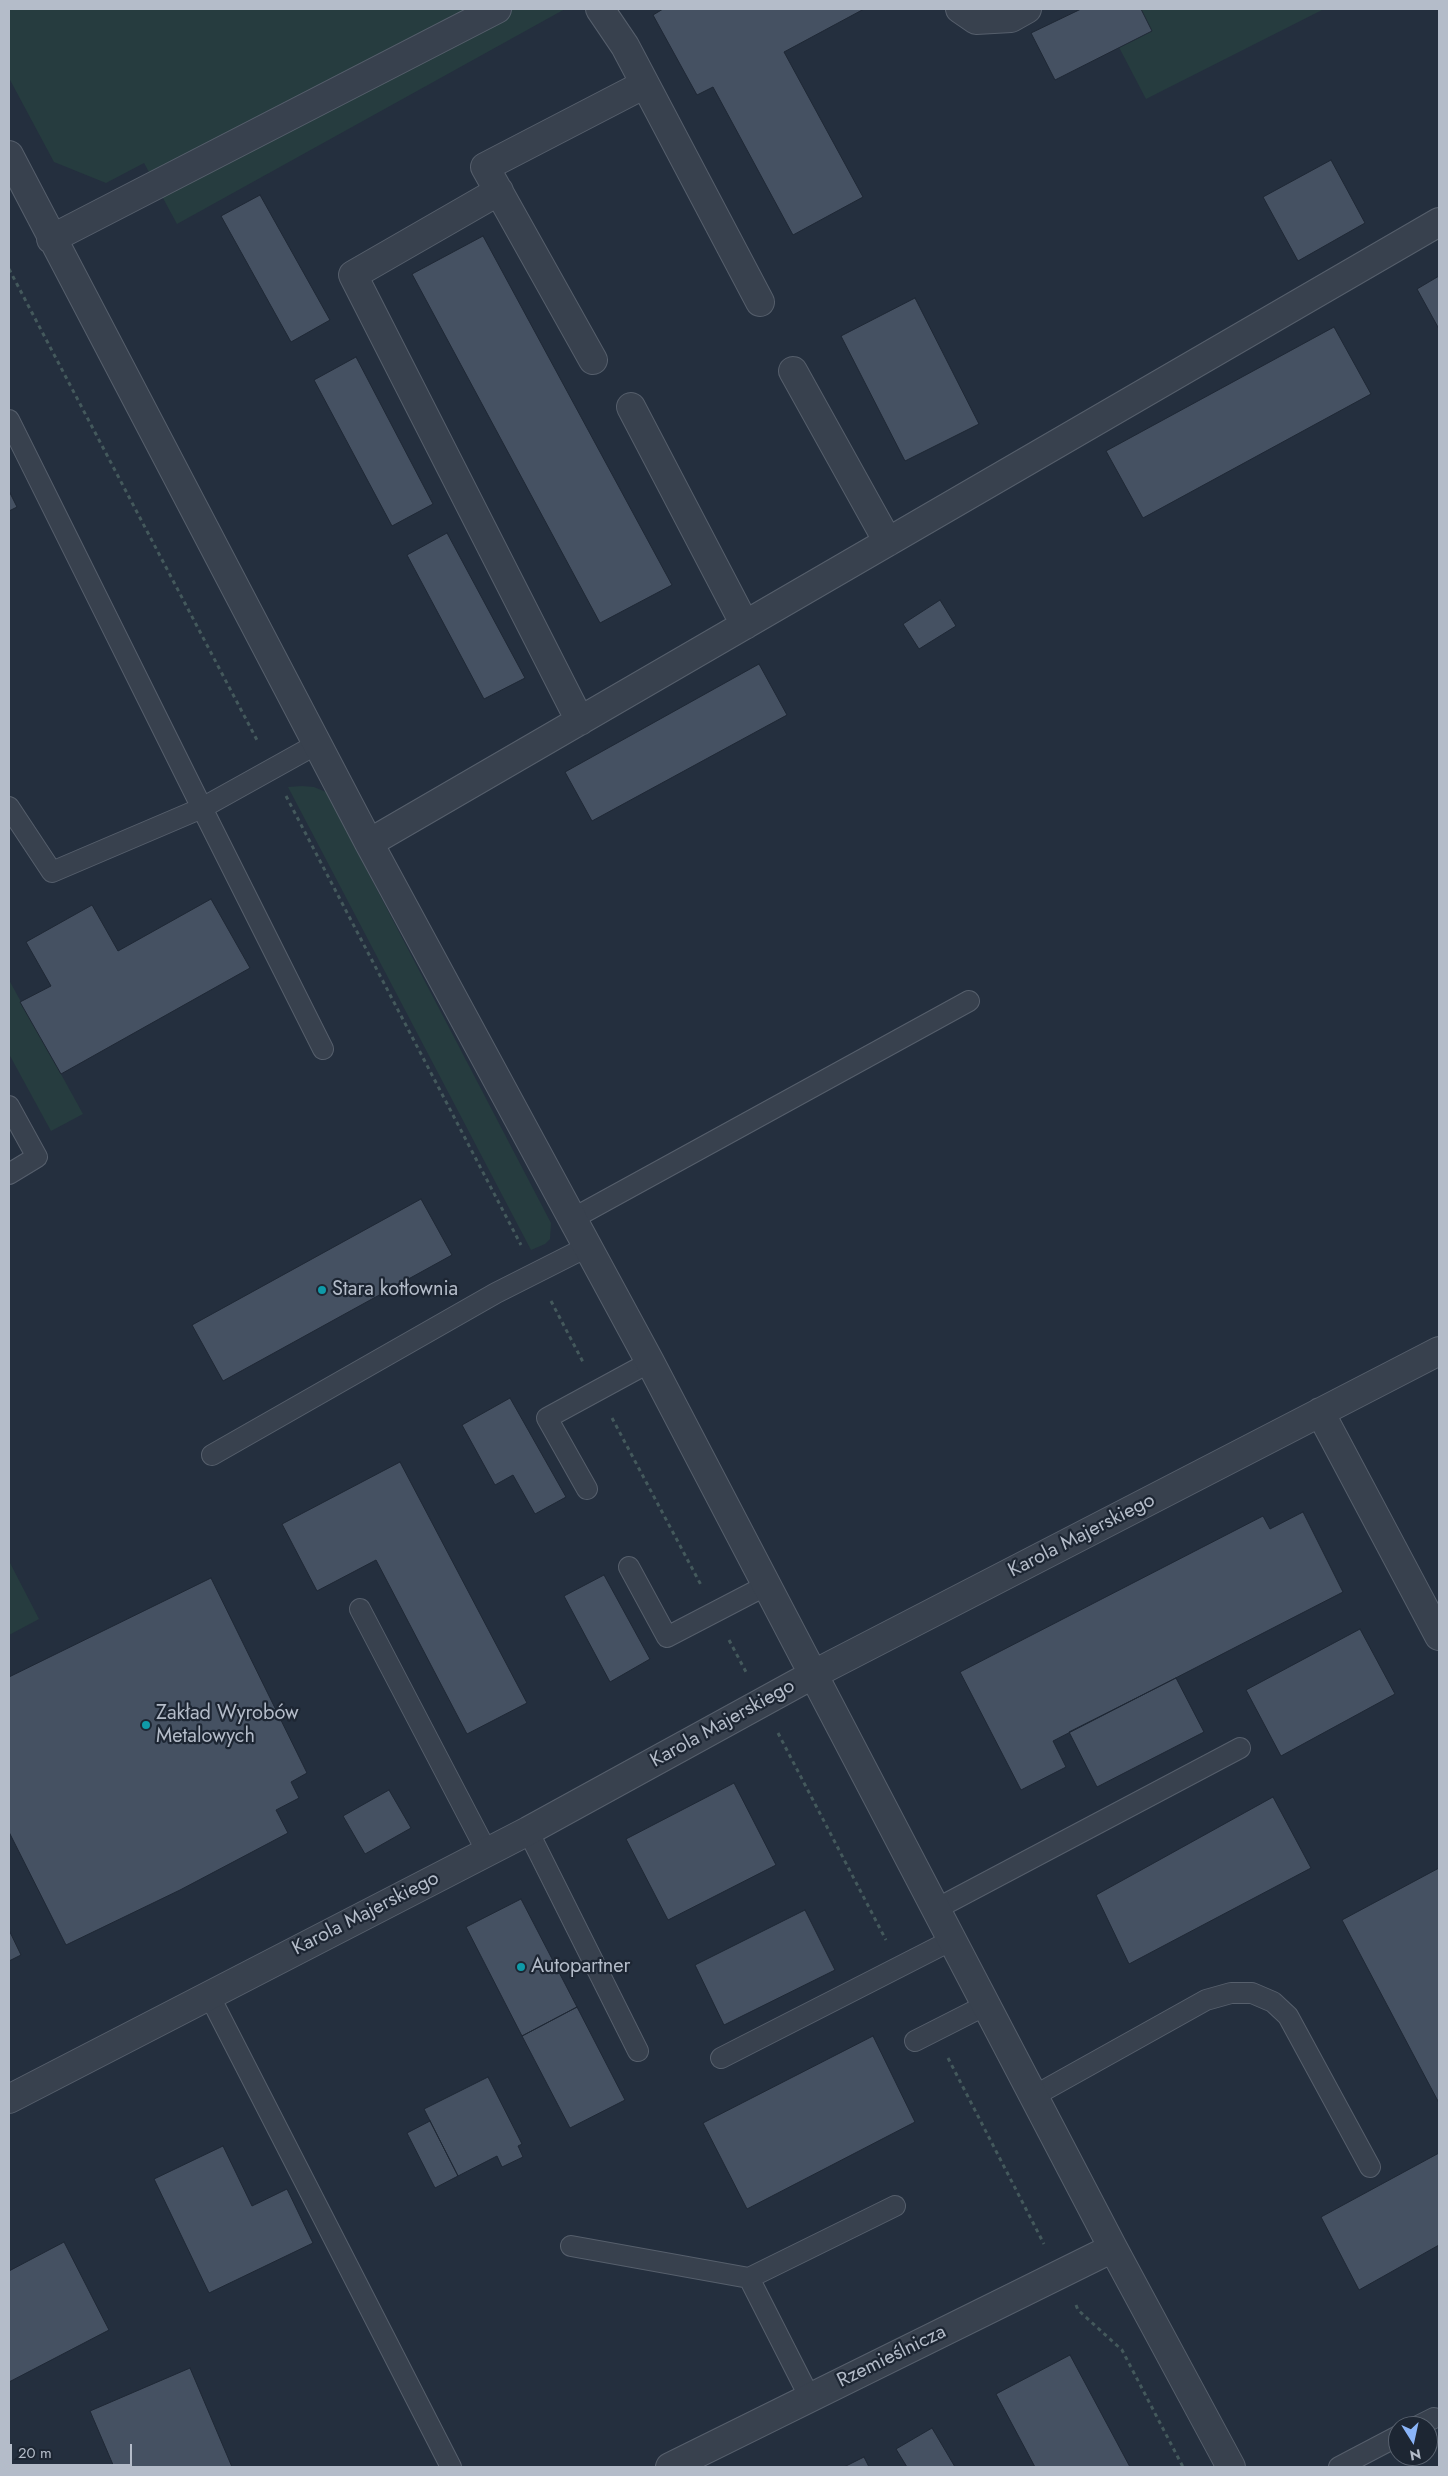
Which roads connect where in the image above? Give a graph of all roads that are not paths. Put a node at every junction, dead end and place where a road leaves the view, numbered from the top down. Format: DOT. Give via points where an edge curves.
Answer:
graph roads {
  1 [pos="497,9"];
  2 [pos="600,9"];
  3 [pos="960,9"];
  4 [pos="1027,9"];
  5 [pos="645,84"];
  6 [pos="9,156"];
  7 [pos="499,191"];
  8 [pos="1439,222"];
  9 [pos="51,239"];
  10 [pos="760,302"];
  11 [pos="593,360"];
  12 [pos="793,371"];
  13 [pos="631,407"];
  14 [pos="9,420"];
  15 [pos="888,542"];
  16 [pos="745,625"];
  17 [pos="580,721"];
  18 [pos="317,744"];
  19 [pos="9,807"];
  20 [pos="202,808"];
  21 [pos="369,843"];
  22 [pos="968,1001"];
  23 [pos="323,1049"];
  24 [pos="9,1106"];
  25 [pos="9,1174"];
  26 [pos="572,1219"];
  27 [pos="587,1247"];
  28 [pos="1439,1352"];
  29 [pos="650,1362"];
  30 [pos="1320,1412"];
  31 [pos="212,1455"];
  32 [pos="587,1489"];
  33 [pos="629,1567"];
  34 [pos="767,1585"];
  35 [pos="360,1609"];
  36 [pos="1439,1636"];
  37 [pos="814,1674"];
  38 [pos="1240,1748"];
  39 [pos="528,1830"];
  40 [pos="487,1852"];
  41 [pos="936,1909"];
  42 [pos="952,1940"];
  43 [pos="209,1995"];
  44 [pos="986,2005"];
  45 [pos="915,2041"];
  46 [pos="638,2051"];
  47 [pos="721,2058"];
  48 [pos="1034,2096"];
  49 [pos="9,2099"];
  50 [pos="1370,2167"];
  51 [pos="895,2206"];
  52 [pos="571,2246"];
  53 [pos="1113,2248"];
  54 [pos="749,2278"];
  55 [pos="810,2398"];
  56 [pos="1388,2441"];
  57 [pos="450,2467"];
  58 [pos="670,2467"];
  59 [pos="1231,2467"];
  60 [pos="1339,2467"];
  1 -- 9 [label="street"];
  2 -- 5 [label="street"];
  3 -- 4 [label="street" via="976,20 1011,18"];
  5 -- 7 [label="street" via="485,167"];
  5 -- 10 [label="street"];
  6 -- 9 [label="street"];
  7 -- 11 [label="street"];
  7 -- 17 [label="street" via="353,275"];
  8 -- 15 [label="street"];
  9 -- 18 [label="street"];
  12 -- 15 [label="street"];
  13 -- 16 [label="street"];
  14 -- 20 [label="lane"];
  15 -- 16 [label="street"];
  16 -- 17 [label="street"];
  17 -- 21 [label="street"];
  18 -- 20 [label="lane"];
  18 -- 21 [label="street"];
  19 -- 20 [label="lane" via="52,872"];
  20 -- 23 [label="lane"];
  21 -- 26 [label="street"];
  22 -- 26 [label="lane"];
  24 -- 25 [label="lane" via="37,1157"];
  26 -- 27 [label="street"];
  27 -- 29 [label="street"];
  27 -- 31 [label="lane" via="496,1293"];
  28 -- 30 [label="street, Karola Majerskiego"];
  29 -- 32 [label="lane" via="547,1418"];
  29 -- 34 [label="street"];
  30 -- 36 [label="street"];
  30 -- 37 [label="street, Karola Majerskiego"];
  33 -- 34 [label="lane" via="667,1637"];
  34 -- 37 [label="street"];
  35 -- 40 [label="lane"];
  37 -- 39 [label="street, Karola Majerskiego"];
  37 -- 41 [label="street"];
  38 -- 41 [label="lane"];
  39 -- 40 [label="street, Karola Majerskiego"];
  39 -- 46 [label="lane"];
  40 -- 43 [label="street, Karola Majerskiego"];
  41 -- 42 [label="street"];
  42 -- 44 [label="street"];
  42 -- 47 [label="lane"];
  43 -- 49 [label="street, Karola Majerskiego"];
  43 -- 57 [label="lane"];
  44 -- 45 [label="lane"];
  44 -- 48 [label="street"];
  48 -- 50 [label="lane" via="1206,2000 1232,1993 1252,1993 1273,2002 1288,2016"];
  48 -- 53 [label="street"];
  51 -- 54 [label="lane"];
  52 -- 54 [label="lane"];
  53 -- 55 [label="street, Rzemieślnicza"];
  53 -- 59 [label="street"];
  54 -- 55 [label="lane"];
  55 -- 58 [label="street, Rzemieślnicza"];
  56 -- 60 [label="lane"];
}
